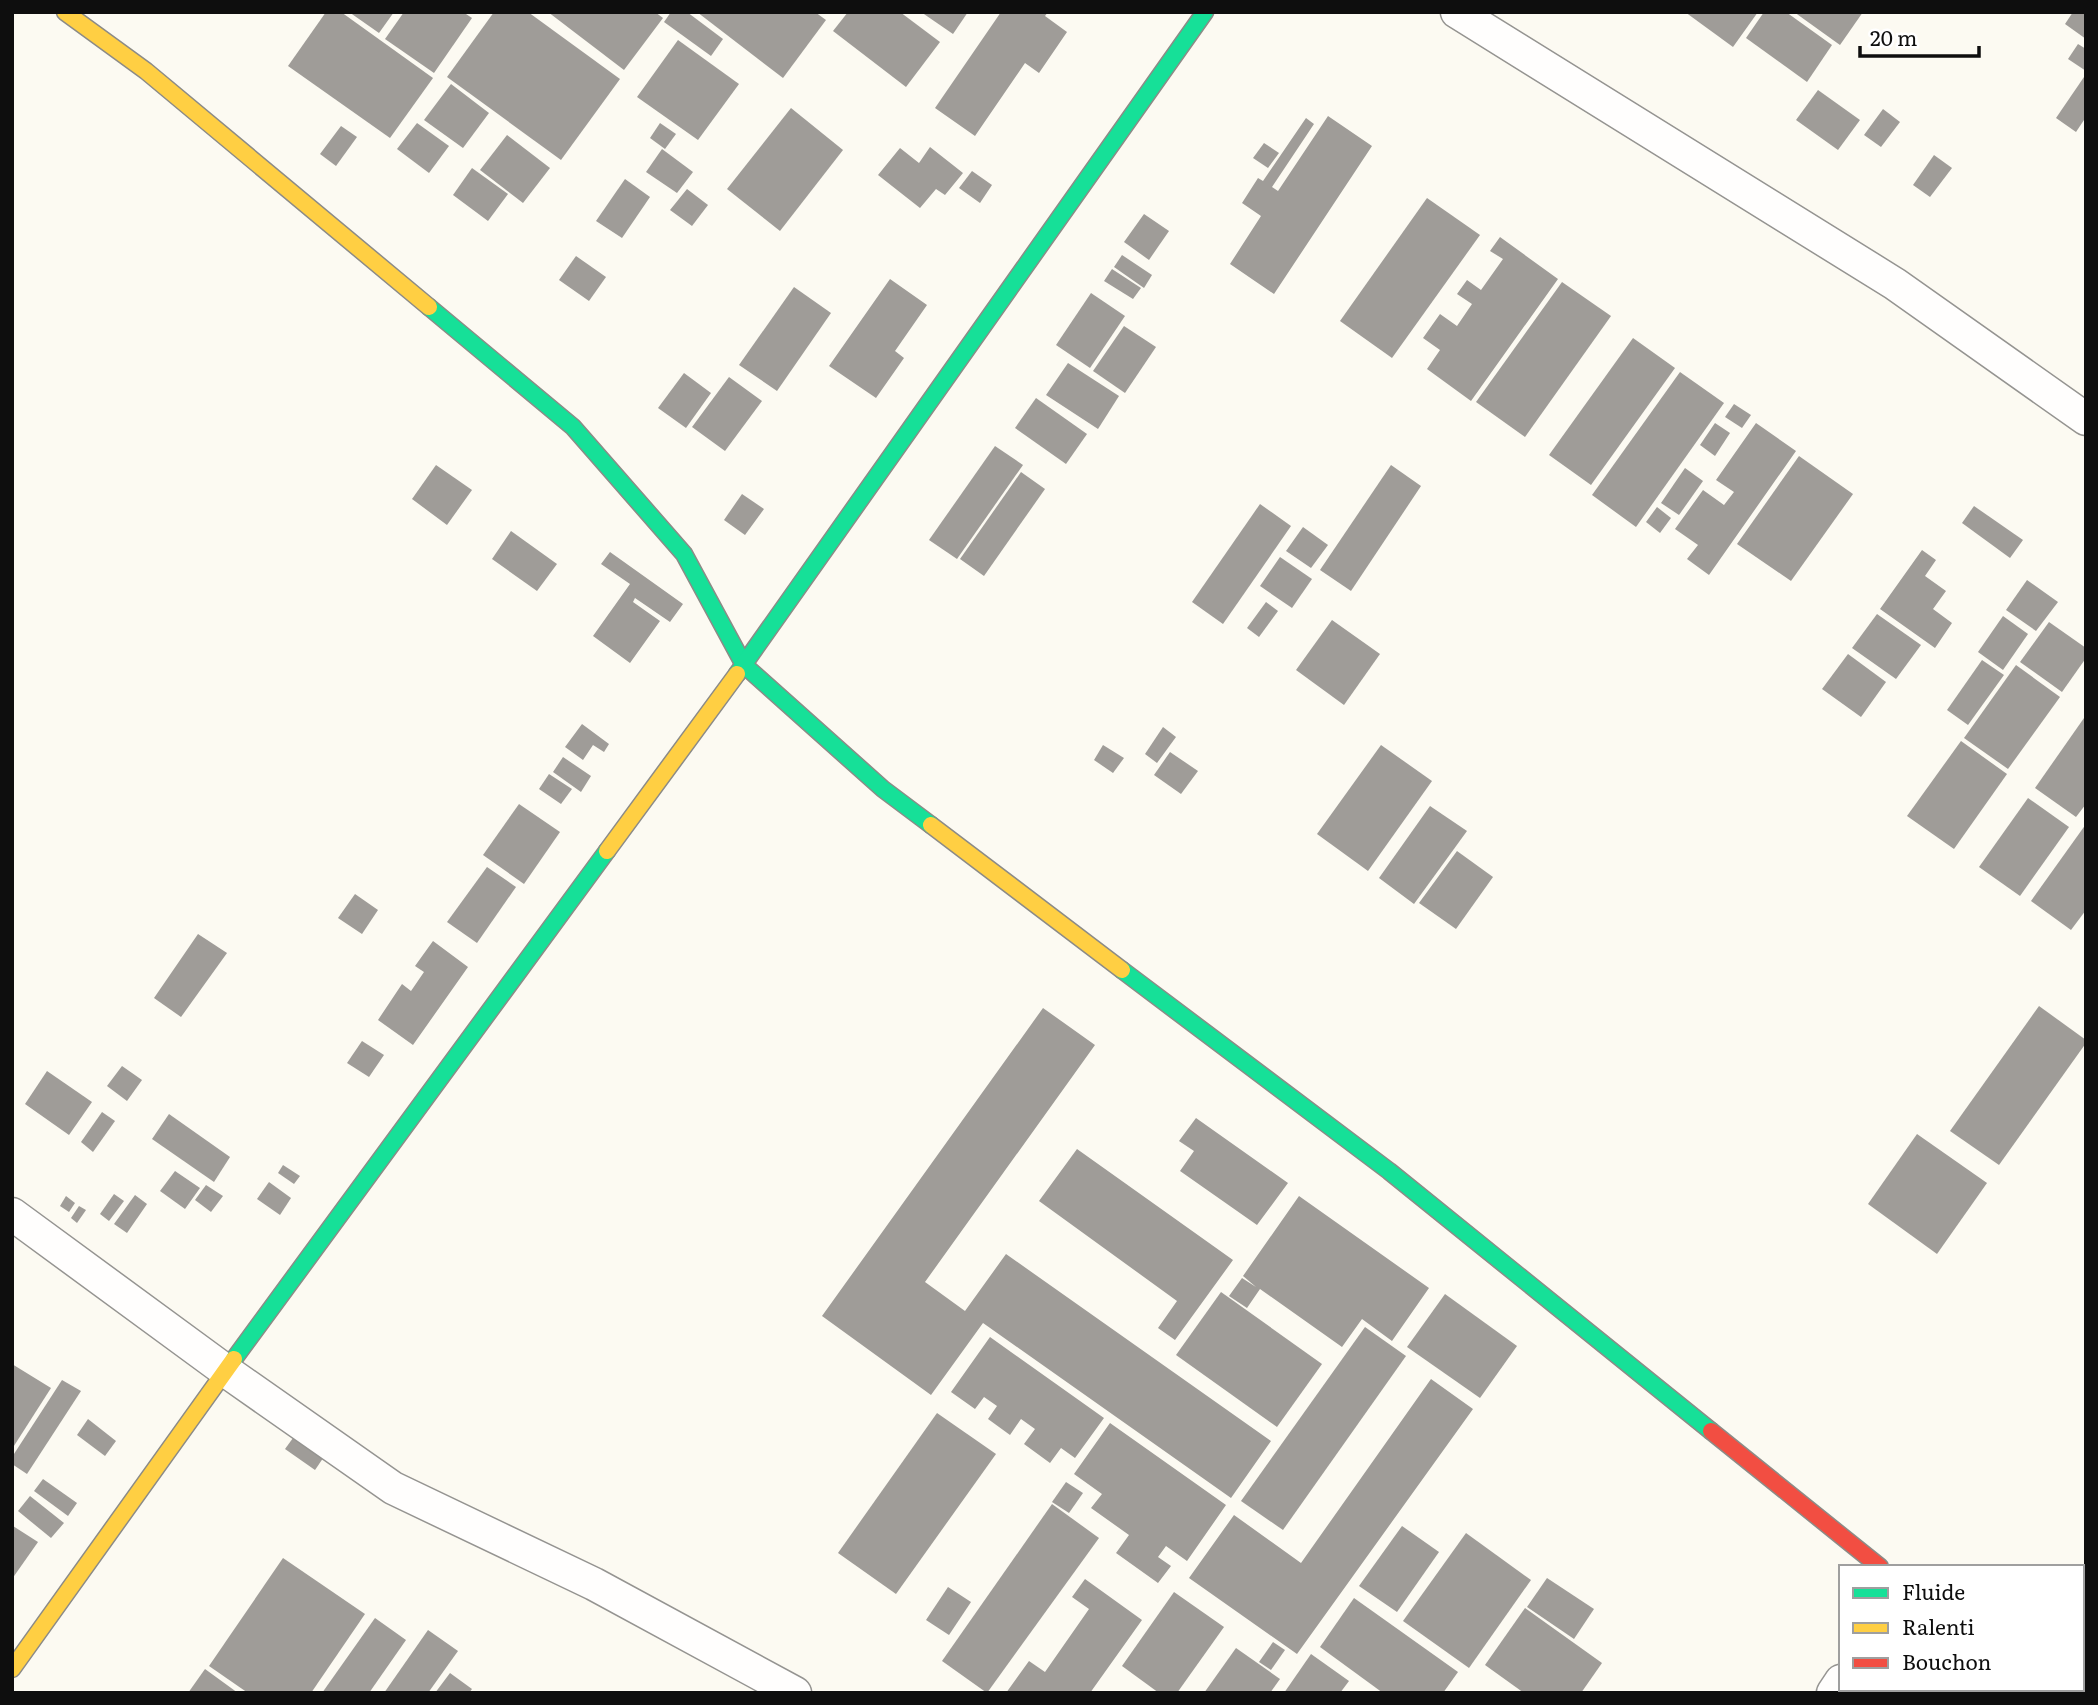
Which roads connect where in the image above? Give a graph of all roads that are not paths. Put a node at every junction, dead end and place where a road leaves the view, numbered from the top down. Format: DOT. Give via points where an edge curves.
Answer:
graph roads {
  1 [pos="65,12"];
  2 [pos="1205,12"];
  3 [pos="1457,12"];
  4 [pos="2086,419"];
  5 [pos="744,665"];
  6 [pos="12,1214"];
  7 [pos="226,1371"];
  8 [pos="1878,1565"];
  9 [pos="12,1669"];
  10 [pos="794,1693"];
  1 -- 5 [label="street" via="146,71 573,427 684,554"];
  2 -- 5 [label="street"];
  3 -- 4 [label="street" via="1895,284"];
  5 -- 7 [label="street"];
  5 -- 8 [label="street" via="883,789 1389,1171"];
  6 -- 7 [label="street"];
  7 -- 9 [label="street"];
  7 -- 10 [label="street" via="393,1488 594,1584"];
}
